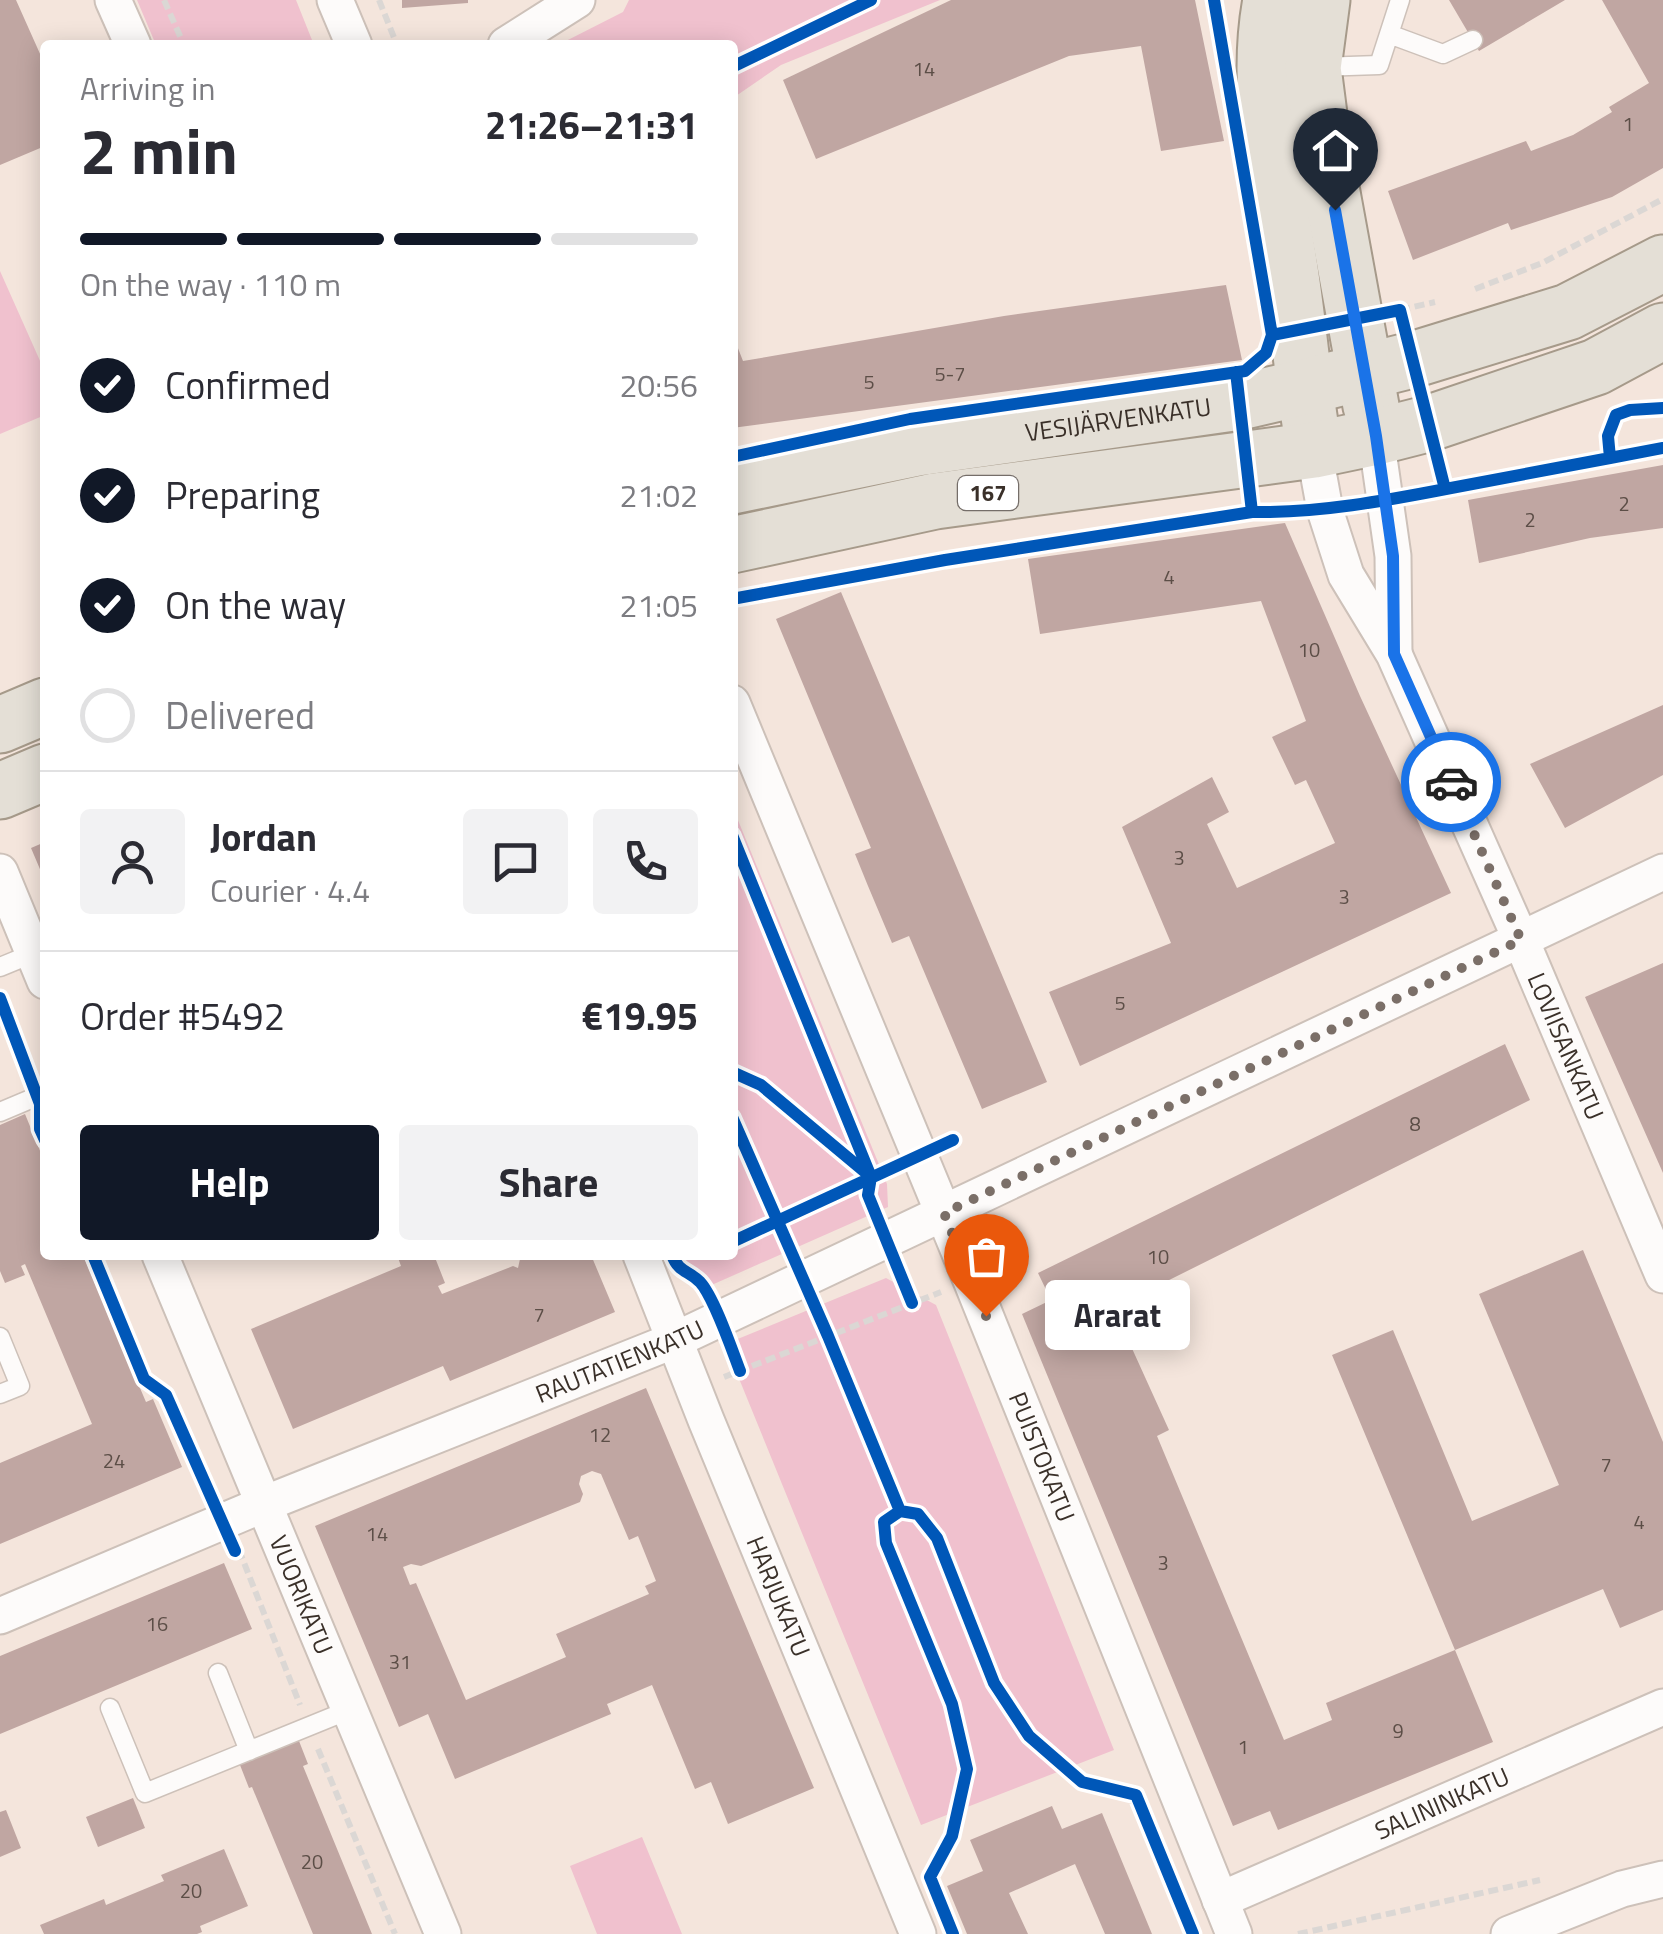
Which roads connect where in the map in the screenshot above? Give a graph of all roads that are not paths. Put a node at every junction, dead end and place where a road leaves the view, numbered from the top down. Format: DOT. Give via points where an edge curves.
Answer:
graph roads {
  1 [pos="113,0"];
  2 [pos="335,0"];
  3 [pos="578,0"];
  4 [pos="1271,0"];
  5 [pos="1322,0"];
  6 [pos="1400,0"];
  7 [pos="1389,34"];
  8 [pos="132,40"];
  9 [pos="352,40"];
  10 [pos="514,40"];
  11 [pos="1472,40"];
  12 [pos="1288,69"];
  13 [pos="1663,263"];
  14 [pos="1663,331"];
  15 [pos="1383,341"];
  16 [pos="1304,387"];
  17 [pos="1376,436"];
  18 [pos="1314,450"];
  19 [pos="738,485"];
  20 [pos="738,544"];
  21 [pos="1394,654"];
  22 [pos="738,717"];
  23 [pos="40,774"];
  24 [pos="0,791"];
  25 [pos="0,872"];
  26 [pos="1663,872"];
  27 [pos="1521,940"];
  28 [pos="39,967"];
  29 [pos="0,968"];
  30 [pos="40,1096"];
  31 [pos="0,1112"];
  32 [pos="944,1213"];
  33 [pos="162,1260"];
  34 [pos="643,1260"];
  35 [pos="1663,1275"];
  36 [pos="0,1337"];
  37 [pos="675,1340"];
  38 [pos="0,1394"];
  39 [pos="264,1504"];
  40 [pos="0,1616"];
  41 [pos="218,1673"];
  42 [pos="110,1708"];
  43 [pos="1663,1708"];
  44 [pos="350,1710"];
  45 [pos="249,1751"];
  46 [pos="1663,1879"];
  47 [pos="1220,1900"];
  48 [pos="442,1934"];
  49 [pos="918,1934"];
  50 [pos="1234,1934"];
  51 [pos="1509,1934"];
  1 -- 8 [label="street"];
  2 -- 9 [label="street"];
  3 -- 10 [label="street"];
  4 -- 12 [label="main road, LOVIISANKATU" via="1266,23"];
  5 -- 12 [label="main road, LOVIISANKATU"];
  6 -- 7 [label="lane"];
  7 -- 11 [label="lane" via="1443,54"];
  7 -- 12 [label="lane" via="1379,65"];
  12 -- 15 [label="main road, LOVIISANKATU" via="1322,138"];
  12 -- 16 [label="main road, LOVIISANKATU" via="1272,151"];
  13 -- 15 [label="main road, VESIJÄRVENKATU / 167" via="1568,312"];
  14 -- 17 [label="main road, 167" via="1596,368"];
  15 -- 16 [label="main road, VESIJÄRVENKATU / 167"];
  15 -- 17 [label="main road, LOVIISANKATU"];
  16 -- 18 [label="main road, LOVIISANKATU"];
  16 -- 19 [label="main road, VESIJÄRVENKATU / 167" via="917,448"];
  17 -- 18 [label="main road, 167"];
  17 -- 21 [label="street, LOVIISANKATU" via="1393,556"];
  18 -- 20 [label="main road, 167" via="936,501"];
  18 -- 21 [label="street, LOVIISANKATU" via="1346,575"];
  21 -- 27 [label="street, LOVIISANKATU"];
  22 -- 32 [label="street, PUISTOKATU"];
  23 -- 24 [label="main road"];
  25 -- 28 [label="street"];
  26 -- 27 [label="street, RAUTATIENKATU"];
  27 -- 32 [label="street, RAUTATIENKATU"];
  27 -- 35 [label="street, LOVIISANKATU"];
  28 -- 29 [label="lane"];
  30 -- 31 [label="lane"];
  32 -- 37 [label="street, RAUTATIENKATU"];
  32 -- 47 [label="street, PUISTOKATU" via="956,1285"];
  33 -- 39 [label="street, VUORIKATU"];
  34 -- 37 [label="street, HARJUKATU"];
  36 -- 38 [label="lane" via="20,1386"];
  37 -- 39 [label="street, RAUTATIENKATU"];
  37 -- 49 [label="street, HARJUKATU"];
  39 -- 40 [label="street, RAUTATIENKATU" via="228,1537"];
  39 -- 44 [label="street, VUORIKATU"];
  41 -- 45 [label="lane"];
  42 -- 45 [label="lane" via="145,1793"];
  43 -- 47 [label="street, SALININKATU"];
  44 -- 45 [label="lane"];
  44 -- 48 [label="street, VUORIKATU"];
  46 -- 51 [label="street"];
  47 -- 50 [label="street, PUISTOKATU"];
}
